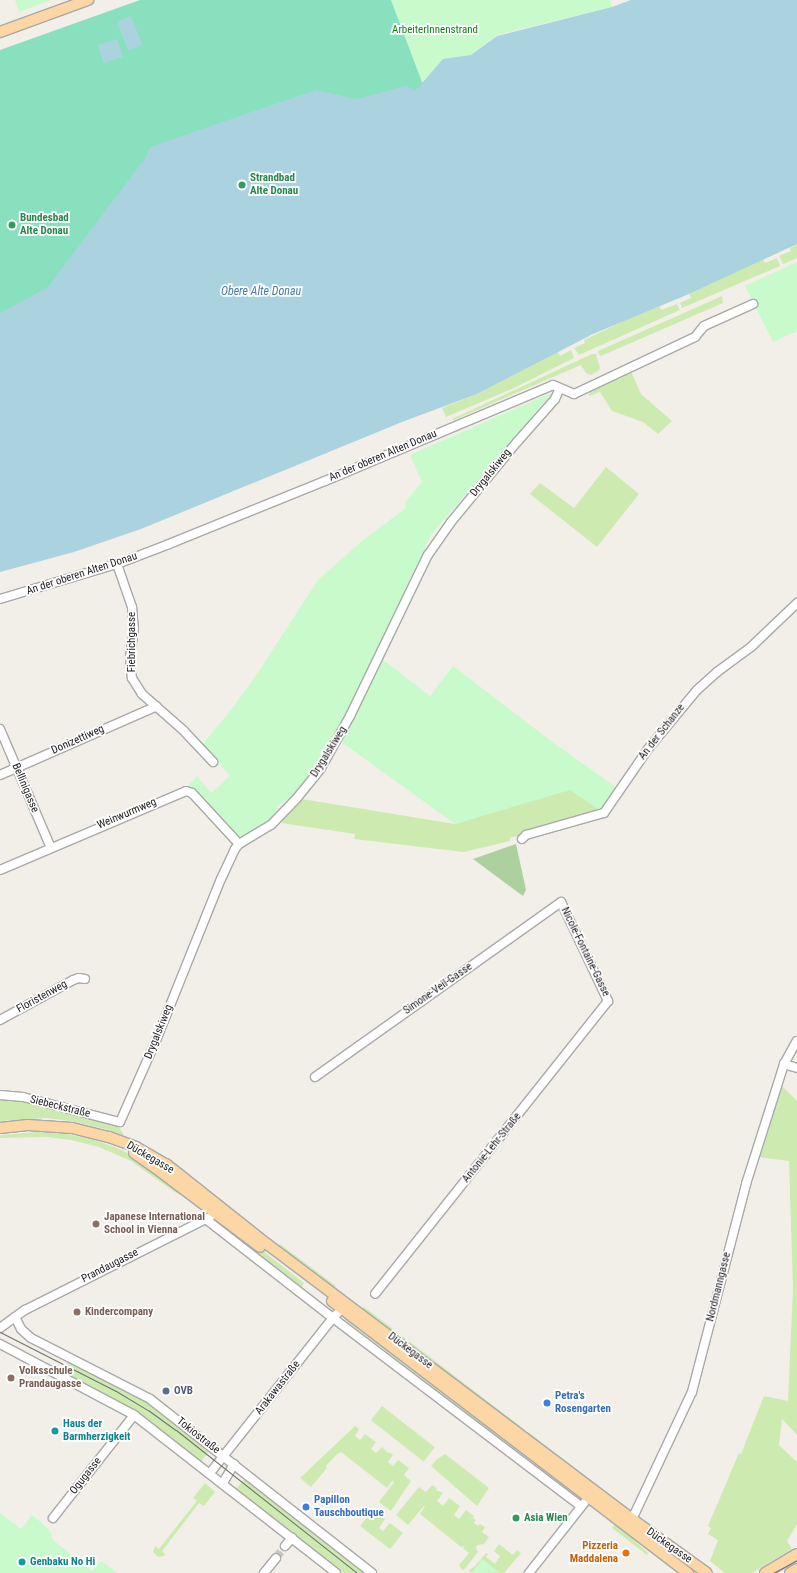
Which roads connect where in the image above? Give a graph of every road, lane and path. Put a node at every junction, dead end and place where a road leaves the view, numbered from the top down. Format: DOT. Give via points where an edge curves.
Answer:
graph roads {
  1 [pos="88,0"];
  2 [pos="0,32"];
  3 [pos="753,304"];
  4 [pos="560,388"];
  5 [pos="117,564"];
  6 [pos="0,599"];
  7 [pos="797,603"];
  8 [pos="157,706"];
  9 [pos="0,729"];
  10 [pos="213,762"];
  11 [pos="16,768"];
  12 [pos="0,775"];
  13 [pos="522,839"];
  14 [pos="239,844"];
  15 [pos="51,848"];
  16 [pos="0,870"];
  17 [pos="561,902"];
  18 [pos="85,979"];
  19 [pos="608,1001"];
  20 [pos="0,1020"];
  21 [pos="797,1040"];
  22 [pos="784,1064"];
  23 [pos="797,1068"];
  24 [pos="315,1076"];
  25 [pos="0,1094"];
  26 [pos="120,1122"];
  27 [pos="0,1128"];
  28 [pos="0,1133"];
  29 [pos="108,1139"];
  30 [pos="218,1210"];
  31 [pos="207,1220"];
  32 [pos="375,1294"];
  33 [pos="345,1306"];
  34 [pos="15,1317"];
  35 [pos="333,1318"];
  36 [pos="0,1328"];
  37 [pos="0,1344"];
  38 [pos="134,1415"];
  39 [pos="224,1456"];
  40 [pos="234,1464"];
  41 [pos="210,1473"];
  42 [pos="223,1483"];
  43 [pos="591,1494"];
  44 [pos="581,1506"];
  45 [pos="53,1518"];
  46 [pos="629,1523"];
  47 [pos="292,1538"];
  48 [pos="285,1546"];
  49 [pos="797,1554"];
  50 [pos="276,1558"];
  51 [pos="797,1569"];
  52 [pos="264,1573"];
  53 [pos="336,1573"];
  54 [pos="372,1573"];
  55 [pos="529,1573"];
  56 [pos="688,1573"];
  57 [pos="707,1573"];
  58 [pos="765,1573"];
  59 [pos="790,1573"];
  1 -- 2 [label="main road"];
  3 -- 4 [label="street, An der oberen Alten Donau" via="704,326 695,337 574,394"];
  4 -- 5 [label="street, An der oberen Alten Donau" via="553,385 325,481"];
  4 -- 14 [label="street, Drygalskiweg" via="555,399 512,448 428,555 350,716 321,768 298,798 272,824"];
  5 -- 6 [label="street, An der oberen Alten Donau"];
  5 -- 8 [label="street, Fiebrichgasse" via="132,607 132,678 142,694"];
  7 -- 13 [label="street, An der Schanze" via="751,647 697,690 648,749 604,813 526,835"];
  8 -- 10 [label="street, Fiebrichgasse"];
  8 -- 11 [label="street, Donizettiweg"];
  9 -- 11 [label="street, Bellinigasse"];
  11 -- 12 [label="street, Donizettiweg"];
  11 -- 15 [label="street, Bellinigasse"];
  14 -- 15 [label="street, Weinwurmweg" via="192,793 186,791"];
  14 -- 26 [label="street, Drygalskiweg" via="221,879 158,1038"];
  15 -- 16 [label="street, Weinwurmweg"];
  17 -- 19 [label="street, Nicole-Fontaine-Gasse"];
  17 -- 24 [label="street, Simone-Veil-Gasse"];
  18 -- 20 [label="street, Floristenweg" via="73,980"];
  19 -- 32 [label="street, Antonie-Lehr-Straße"];
  21 -- 22 [label="street, Nordmanngasse"];
  22 -- 23 [label="street"];
  22 -- 46 [label="street, Nordmanngasse" via="746,1184 692,1392"];
  25 -- 26 [label="street, Siebeckstraße" via="23,1097"];
  27 -- 29 [label="main road, Siebeckstraße" via="48,1125 72,1128"];
  28 -- 29 [label="main road, Siebeckstraße" via="49,1130"];
  29 -- 30 [label="main road, Dückegasse" via="136,1147 166,1164"];
  30 -- 31 [label="street, Prandaugasse"];
  30 -- 33 [label="main road, Dückegasse"];
  31 -- 34 [label="street, Prandaugasse" via="132,1255"];
  31 -- 35 [label="street, Dückegasse"];
  33 -- 35 [label="street, Arakawastraße"];
  33 -- 43 [label="main road, Dückegasse"];
  34 -- 36 [label="street, Prandaugasse"];
  34 -- 39 [label="street, Tokiostraße" via="28,1336 150,1399"];
  35 -- 39 [label="street, Arakawastraße"];
  35 -- 44 [label="street, Dückegasse"];
  37 -- 38 [label="street, Tokiostraße"];
  38 -- 41 [label="street, Tokiostraße"];
  38 -- 45 [label="street, Ogugasse"];
  39 -- 40 [label="street, Tokiostraße"];
  39 -- 41 [label="street, Arakawastraße"];
  40 -- 42 [label="street"];
  40 -- 54 [label="street, Tokiostraße"];
  41 -- 42 [label="street, Tokiostraße"];
  42 -- 47 [label="street, Tokiostraße"];
  43 -- 44 [label="street"];
  43 -- 46 [label="main road, Dückegasse"];
  44 -- 55 [label="street"];
  46 -- 56 [label="main road, Dückegasse"];
  46 -- 57 [label="main road, Dückegasse"];
  47 -- 48 [label="street"];
  47 -- 53 [label="street, Tokiostraße"];
  49 -- 58 [label="main road"];
  50 -- 52 [label="street"];
  51 -- 59 [label="main road"];
}
